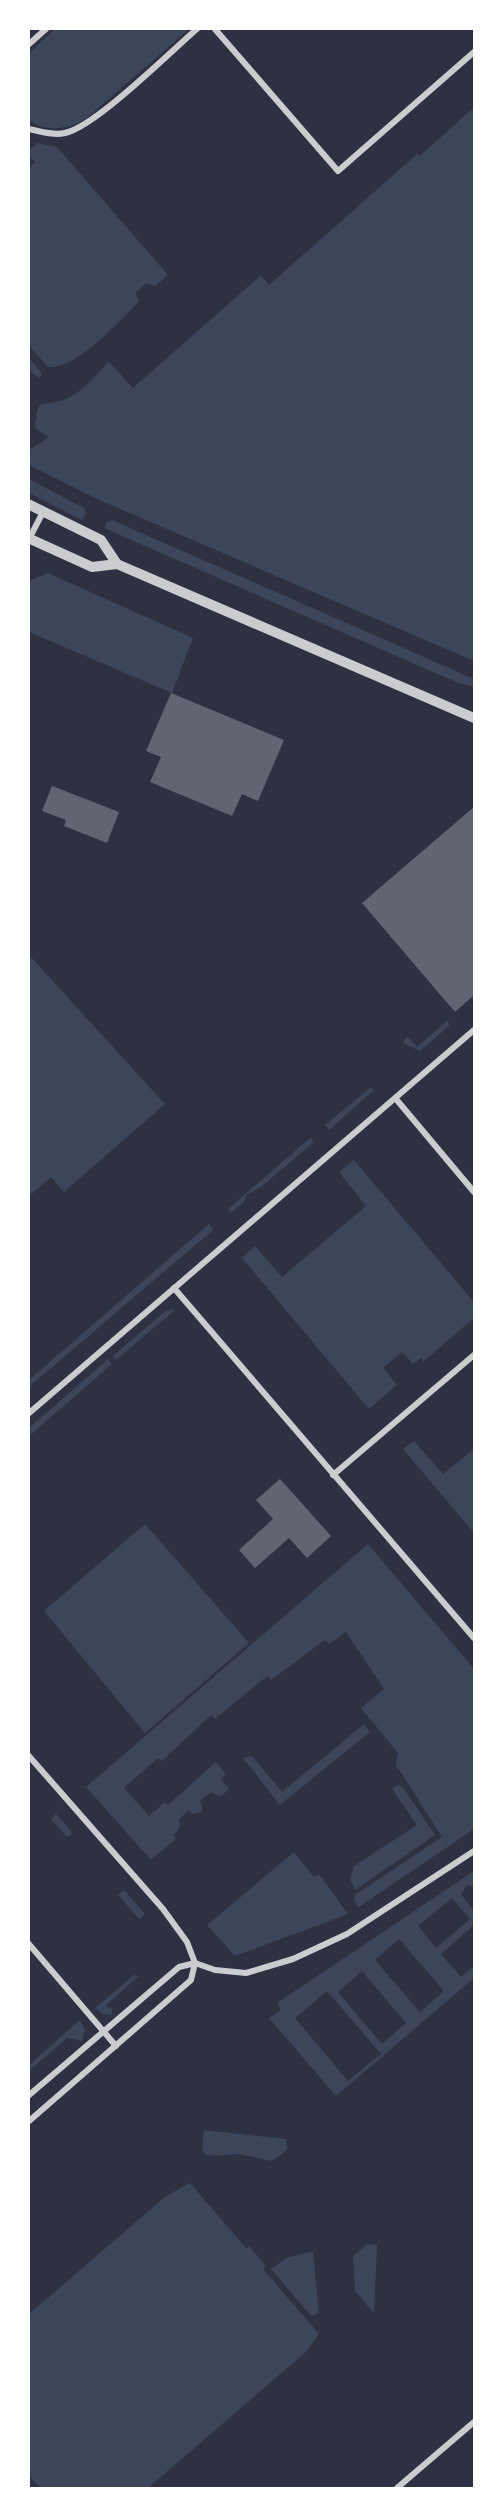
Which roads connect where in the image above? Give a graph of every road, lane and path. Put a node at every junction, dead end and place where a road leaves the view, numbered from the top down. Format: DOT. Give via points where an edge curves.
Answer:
graph roads {
  1 [pos="47,28"];
  2 [pos="198,28"];
  3 [pos="214,28"];
  4 [pos="28,45"];
  5 [pos="474,52"];
  6 [pos="28,129"];
  7 [pos="28,504"];
  8 [pos="43,512"];
  9 [pos="29,539"];
  10 [pos="117,564"];
  11 [pos="474,718"];
  12 [pos="474,1030"];
  13 [pos="396,1099"];
  14 [pos="474,1192"];
  15 [pos="174,1288"];
  16 [pos="474,1355"];
  17 [pos="28,1414"];
  18 [pos="333,1475"];
  19 [pos="474,1638"];
  20 [pos="28,1755"];
  21 [pos="474,1851"];
  22 [pos="28,1943"];
  23 [pos="195,1963"];
  24 [pos="104,2030"];
  25 [pos="116,2046"];
  26 [pos="28,2096"];
  27 [pos="28,2122"];
  28 [pos="474,2422"];
  29 [pos="397,2488"];
  1 -- 4 [label="street"];
  2 -- 6 [label="street" via="88,123 63,134"];
  3 -- 5 [label="street" via="338,171"];
  7 -- 8 [label="street"];
  8 -- 9 [label="street"];
  8 -- 10 [label="street" via="101,540"];
  9 -- 10 [label="street" via="92,567"];
  10 -- 11 [label="street"];
  12 -- 13 [label="street"];
  13 -- 14 [label="street"];
  13 -- 15 [label="street"];
  15 -- 17 [label="street"];
  15 -- 18 [label="street"];
  16 -- 18 [label="street"];
  18 -- 19 [label="street"];
  20 -- 23 [label="street" via="163,1909 187,1942"];
  21 -- 23 [label="street" via="347,1934 293,1959 246,1973 215,1970"];
  22 -- 24 [label="street"];
  23 -- 24 [label="street" via="179,1967"];
  23 -- 25 [label="street" via="191,1980"];
  24 -- 25 [label="street"];
  24 -- 26 [label="street"];
  25 -- 27 [label="street"];
  28 -- 29 [label="street"];
}
